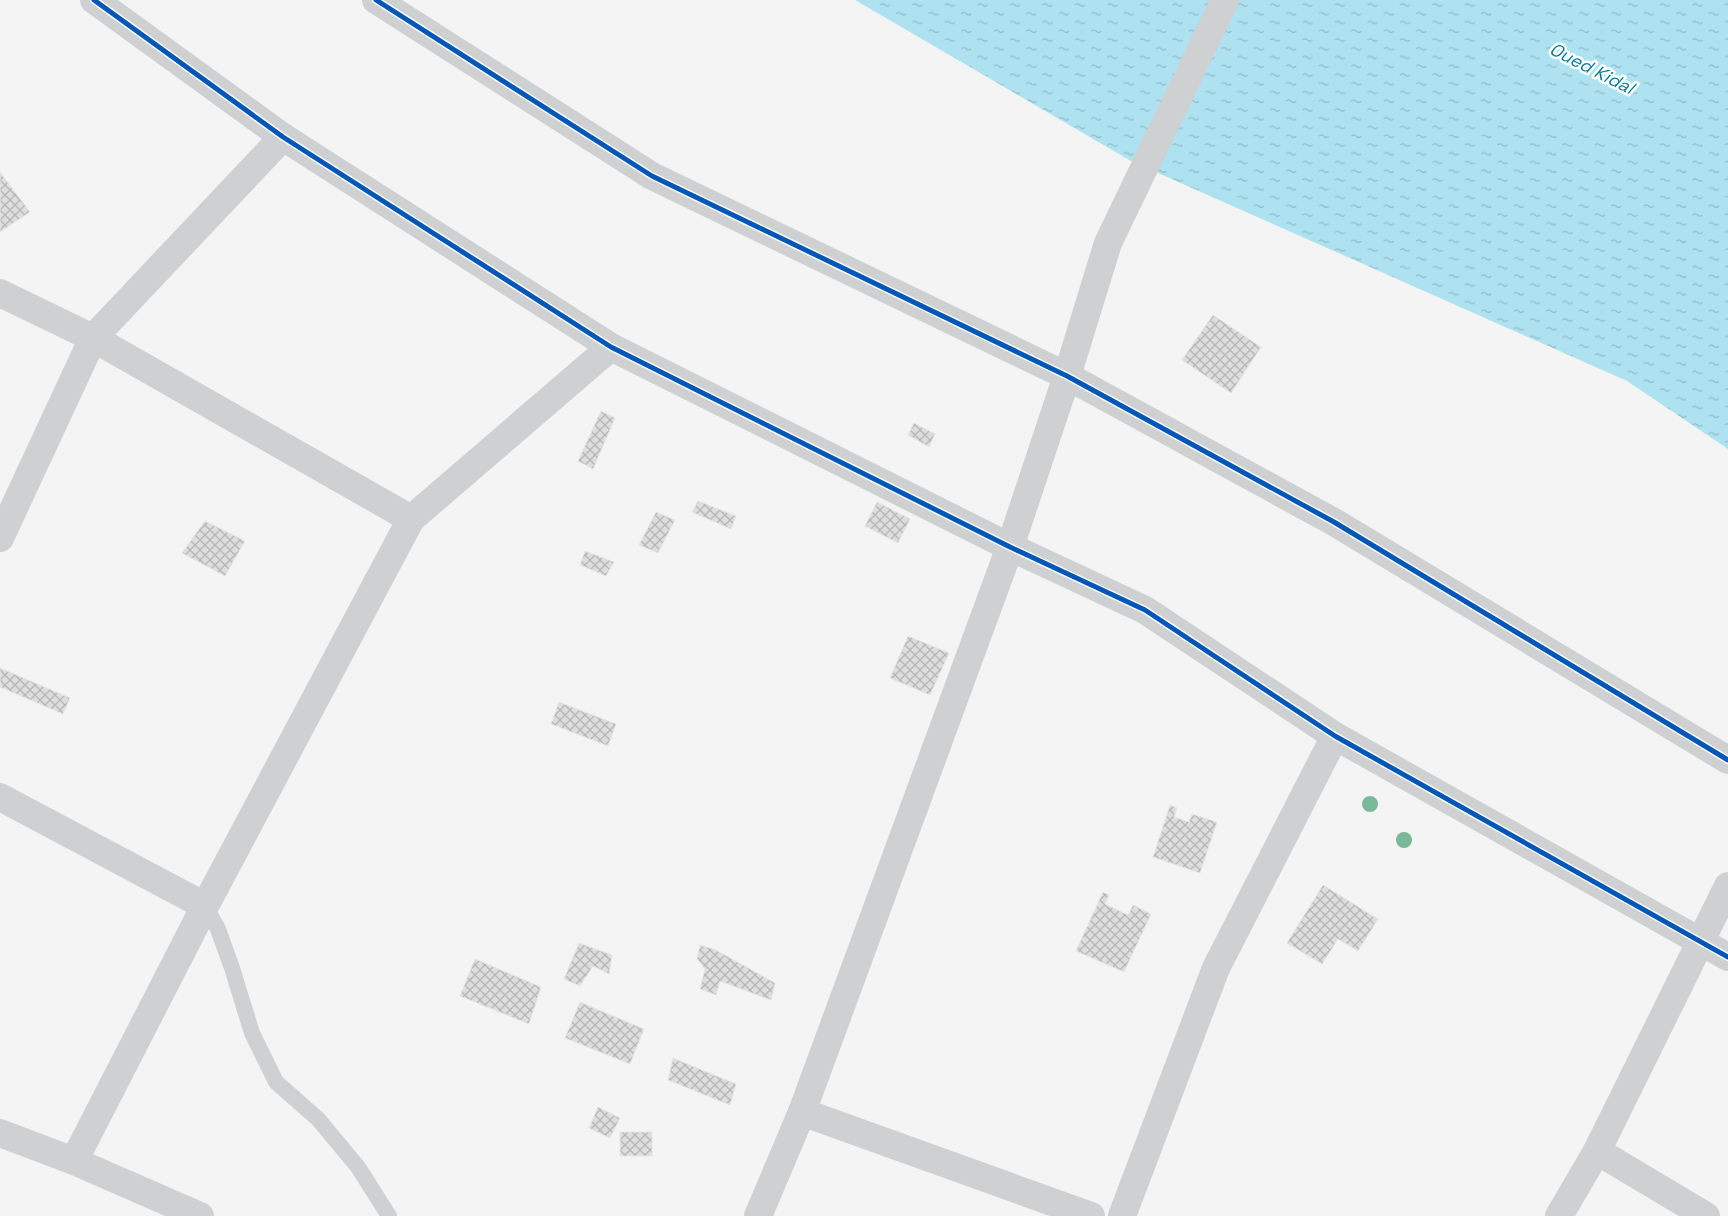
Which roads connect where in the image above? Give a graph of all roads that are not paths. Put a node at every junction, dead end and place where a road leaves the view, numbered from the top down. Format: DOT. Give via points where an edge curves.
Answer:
graph roads {
  1 [pos="94,0"];
  2 [pos="376,0"];
  3 [pos="1225,0"];
  4 [pos="283,137"];
  5 [pos="0,293"];
  6 [pos="93,338"];
  7 [pos="611,347"];
  8 [pos="1067,376"];
  9 [pos="412,519"];
  10 [pos="0,538"];
  11 [pos="1010,547"];
  12 [pos="1335,736"];
  13 [pos="1728,760"];
  14 [pos="0,798"];
  15 [pos="1728,886"];
  16 [pos="205,906"];
  17 [pos="1700,941"];
  18 [pos="1728,957"];
  19 [pos="802,1112"];
  20 [pos="0,1133"];
  21 [pos="1597,1151"];
  22 [pos="74,1161"];
  23 [pos="200,1216"];
  24 [pos="389,1216"];
  25 [pos="758,1216"];
  26 [pos="1091,1216"];
  27 [pos="1122,1216"];
  28 [pos="1559,1216"];
  29 [pos="1706,1216"];
  1 -- 4 [label="street"];
  2 -- 8 [label="street" via="652,176"];
  3 -- 8 [label="street" via="1108,243"];
  4 -- 6 [label="street"];
  4 -- 7 [label="street"];
  5 -- 6 [label="street"];
  6 -- 9 [label="street"];
  6 -- 10 [label="street"];
  7 -- 9 [label="street"];
  7 -- 11 [label="street"];
  8 -- 11 [label="street"];
  8 -- 13 [label="street" via="1334,522"];
  9 -- 16 [label="street"];
  11 -- 12 [label="street" via="1145,610"];
  11 -- 19 [label="street"];
  12 -- 17 [label="street"];
  12 -- 27 [label="street" via="1216,968"];
  14 -- 16 [label="street"];
  15 -- 17 [label="street"];
  16 -- 22 [label="street"];
  16 -- 24 [label="lane" via="218,929 252,1033 276,1082 318,1120 358,1168"];
  17 -- 18 [label="street"];
  17 -- 21 [label="street"];
  19 -- 25 [label="street"];
  19 -- 26 [label="street"];
  20 -- 22 [label="street"];
  21 -- 28 [label="street"];
  21 -- 29 [label="street"];
  22 -- 23 [label="street"];
}
